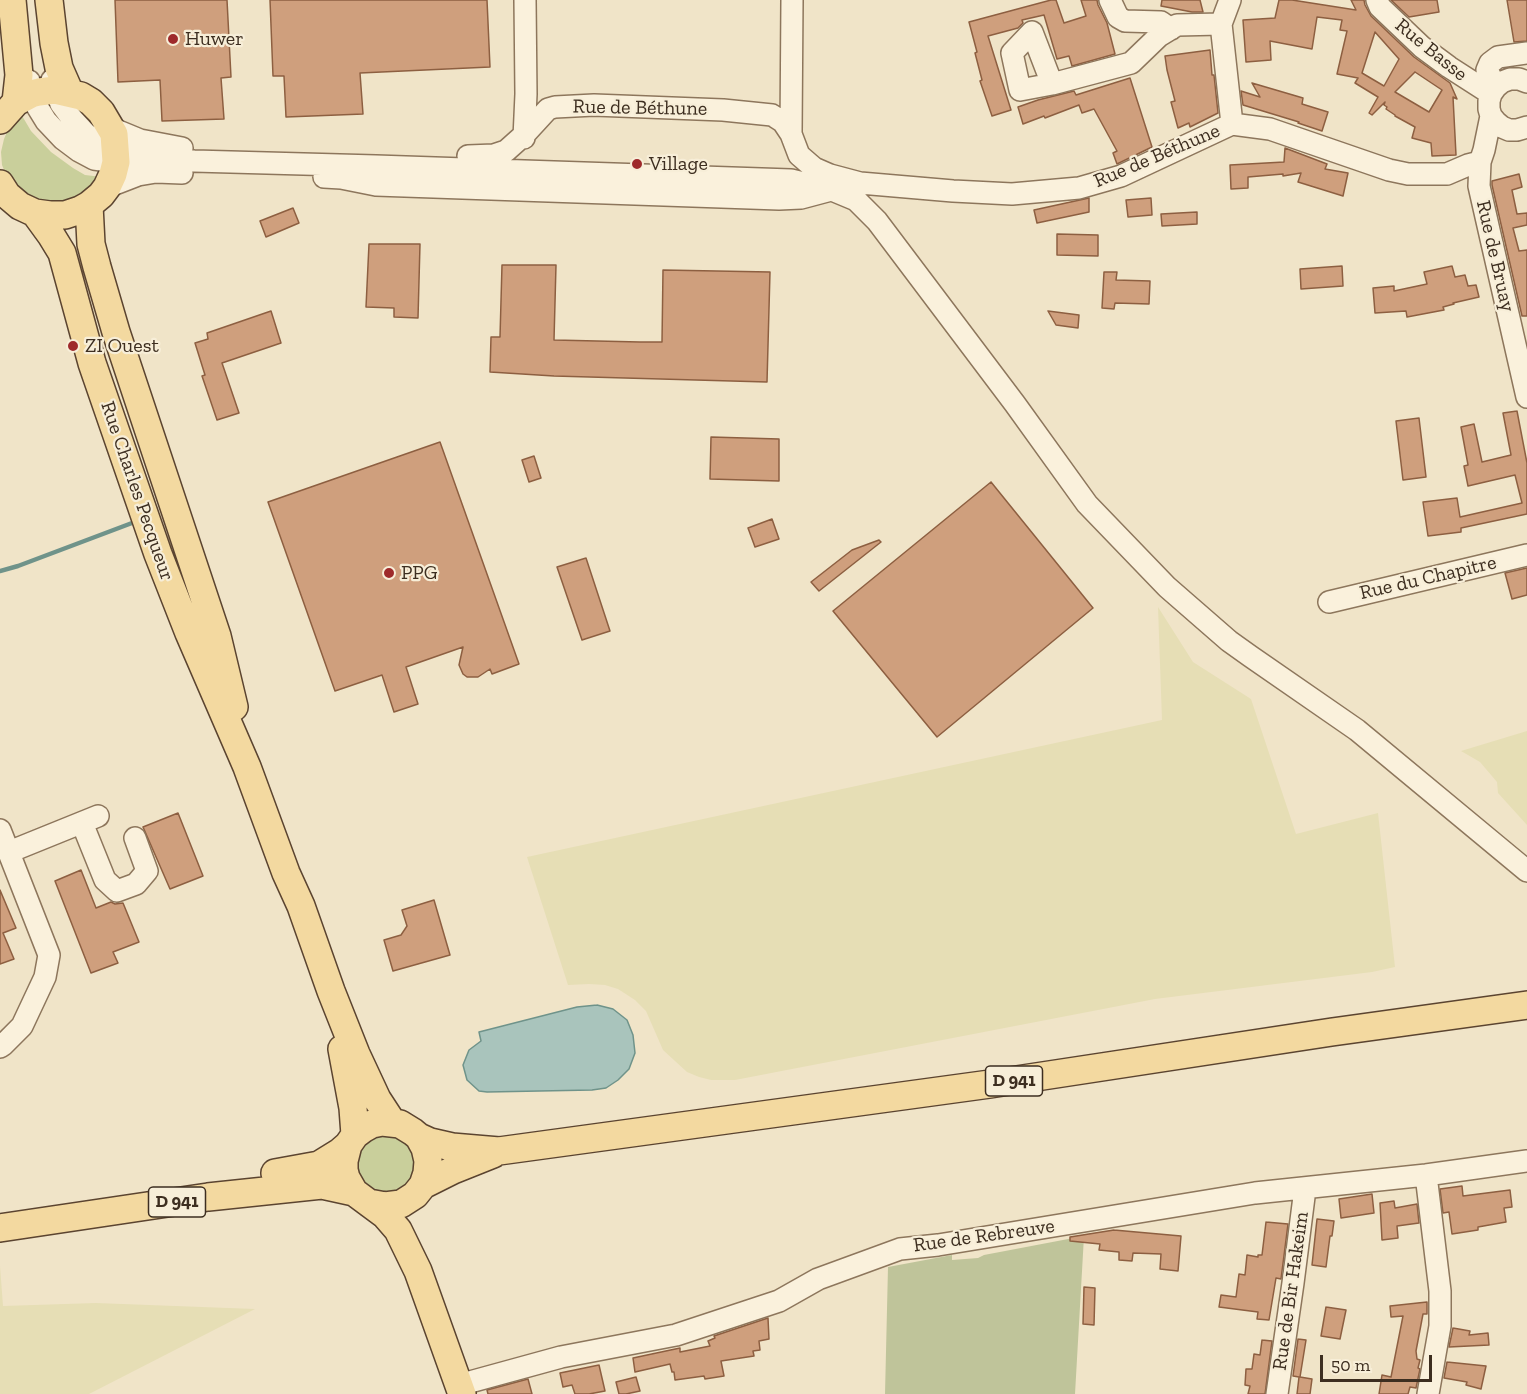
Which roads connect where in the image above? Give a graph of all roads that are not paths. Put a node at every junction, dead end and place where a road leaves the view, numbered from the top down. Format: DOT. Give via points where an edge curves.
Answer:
graph roads {
  1 [pos="12,0"];
  2 [pos="22,0"];
  3 [pos="39,0"];
  4 [pos="49,0"];
  5 [pos="525,0"];
  6 [pos="792,0"];
  7 [pos="1110,0"];
  8 [pos="1230,0"];
  9 [pos="1377,0"];
  10 [pos="1221,24"];
  11 [pos="1171,29"];
  12 [pos="1527,53"];
  13 [pos="1527,82"];
  14 [pos="1052,84"];
  15 [pos="792,89"];
  16 [pos="1493,91"];
  17 [pos="526,94"];
  18 [pos="34,100"];
  19 [pos="548,109"];
  20 [pos="772,115"];
  21 [pos="1491,116"];
  22 [pos="1232,124"];
  23 [pos="1522,129"];
  24 [pos="525,134"];
  25 [pos="791,134"];
  26 [pos="799,155"];
  27 [pos="113,165"];
  28 [pos="1481,165"];
  29 [pos="528,171"];
  30 [pos="791,180"];
  31 [pos="860,183"];
  32 [pos="0,184"];
  33 [pos="542,190"];
  34 [pos="832,190"];
  35 [pos="779,199"];
  36 [pos="35,213"];
  37 [pos="1527,397"];
  38 [pos="1527,555"];
  39 [pos="1329,602"];
  40 [pos="247,767"];
  41 [pos="0,830"];
  42 [pos="135,838"];
  43 [pos="9,852"];
  44 [pos="1527,871"];
  45 [pos="331,992"];
  46 [pos="1527,1005"];
  47 [pos="0,1047"];
  48 [pos="392,1122"];
  49 [pos="419,1137"];
  50 [pos="351,1140"];
  51 [pos="499,1151"];
  52 [pos="1527,1161"];
  53 [pos="1426,1175"];
  54 [pos="1305,1189"];
  55 [pos="419,1190"];
  56 [pos="362,1198"];
  57 [pos="0,1213"];
  58 [pos="0,1228"];
  59 [pos="418,1270"];
  60 [pos="460,1390"];
  61 [pos="1277,1394"];
  62 [pos="1428,1394"];
  1 -- 18 [label="main road" via="20,75"];
  2 -- 18 [label="street"];
  3 -- 18 [label="street" via="49,73"];
  4 -- 18 [label="main road" via="59,68"];
  5 -- 17 [label="street"];
  6 -- 15 [label="street"];
  7 -- 11 [label="street" via="1118,17 1125,21 1161,22"];
  8 -- 10 [label="street"];
  9 -- 16 [label="street, Rue Basse" via="1422,47"];
  10 -- 11 [label="street" via="1177,25"];
  10 -- 22 [label="street"];
  11 -- 14 [label="street" via="1131,63"];
  12 -- 16 [label="street, Rue de Bruay" via="1498,57 1490,63 1487,70"];
  13 -- 16 [label="street" via="1510,79"];
  15 -- 20 [label="street"];
  15 -- 25 [label="street"];
  16 -- 21 [label="street, Rue de Bruay" via="1489,101"];
  17 -- 19 [label="street"];
  17 -- 24 [label="street"];
  18 -- 27 [label="street" via="63,139 94,159"];
  18 -- 27 [label="main road" via="81,96 91,102 101,112"];
  19 -- 20 [label="street, Rue de Béthune" via="594,105"];
  19 -- 24 [label="street, Rue de Béthune"];
  20 -- 25 [label="street"];
  21 -- 23 [label="street" via="1509,130"];
  21 -- 28 [label="street, Rue de Bruay"];
  22 -- 28 [label="street, Rue de Béthune" via="1270,129 1408,174 1447,174"];
  22 -- 31 [label="street, Rue de Béthune" via="1121,176 1079,188 1012,194"];
  23 -- 28 [label="street" via="1501,138"];
  24 -- 27 [label="street, Rue de Béthune" via="506,151 494,155 193,148 140,140"];
  24 -- 29 [label="street"];
  25 -- 26 [label="street"];
  26 -- 30 [label="street" via="798,170"];
  26 -- 31 [label="street, Rue de Béthune" via="814,168"];
  27 -- 29 [label="street" via="194,161"];
  27 -- 33 [label="street, Rue de Béthune" via="138,175 156,172 341,178 376,184"];
  27 -- 36 [label="main road" via="80,210"];
  27 -- 40 [label="main road, Rue Charles Pecqueur" via="92,244 97,267 217,636"];
  28 -- 37 [label="street, Rue de Bruay" via="1482,204"];
  29 -- 30 [label="street"];
  29 -- 33 [label="street"];
  30 -- 34 [label="street"];
  30 -- 35 [label="street"];
  31 -- 34 [label="street, Rue de Béthune"];
  32 -- 36 [label="main road" via="20,206"];
  33 -- 35 [label="street, Rue de Béthune"];
  34 -- 35 [label="street, Rue de Béthune"];
  34 -- 44 [label="street" via="856,200 877,221 1087,504 1167,586 1229,641 1357,730"];
  36 -- 40 [label="main road, Rue Charles Pecqueur" via="62,253 92,363 158,554"];
  38 -- 39 [label="street, Rue du Chapitre"];
  40 -- 45 [label="main road, Rue Charles Pecqueur"];
  41 -- 43 [label="street"];
  42 -- 43 [label="street" via="147,871 136,884 117,891 105,880 90,820"];
  43 -- 47 [label="street" via="49,955 45,977 22,1026"];
  45 -- 48 [label="main road, Rue Charles Pecqueur" via="377,1099"];
  45 -- 50 [label="main road, Rue Charles Pecqueur" via="353,1108"];
  46 -- 51 [label="main road, D 941"];
  48 -- 49 [label="main road"];
  48 -- 50 [label="main road" via="372,1124"];
  49 -- 51 [label="main road, D 941" via="452,1147"];
  49 -- 55 [label="main road" via="428,1161"];
  50 -- 56 [label="main road" via="344,1170"];
  50 -- 57 [label="main road, D 941" via="319,1165 300,1170"];
  51 -- 55 [label="main road, D 941" via="453,1170"];
  52 -- 53 [label="street, Rue de Rebreuve"];
  53 -- 54 [label="street, Rue de Rebreuve"];
  53 -- 62 [label="street" via="1440,1291 1440,1326"];
  54 -- 60 [label="street, Rue de Rebreuve" via="1255,1193 900,1249 818,1280 779,1301 676,1335 561,1357"];
  54 -- 61 [label="street, Rue de Bir Hakeim"];
  55 -- 56 [label="main road" via="393,1206"];
  55 -- 59 [label="main road"];
  56 -- 58 [label="main road, D 941" via="322,1185 208,1197"];
  56 -- 59 [label="main road" via="398,1230"];
  59 -- 60 [label="main road"];
}
